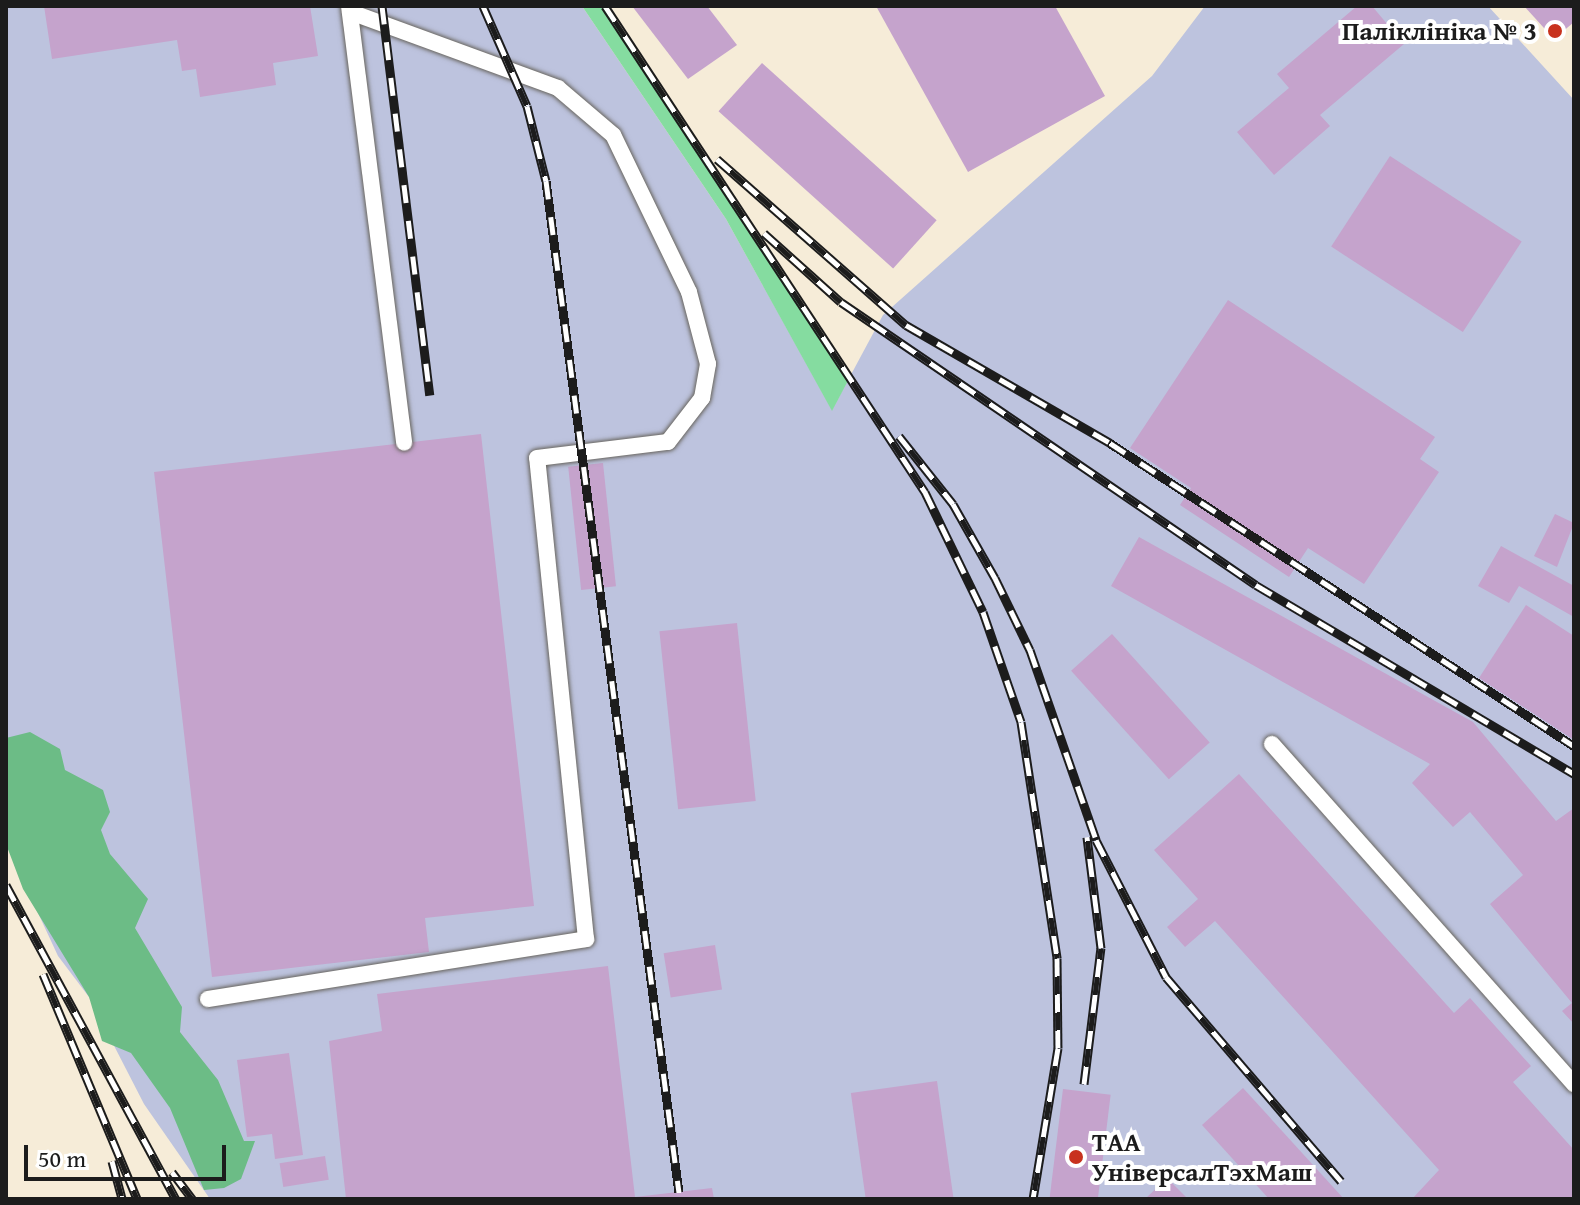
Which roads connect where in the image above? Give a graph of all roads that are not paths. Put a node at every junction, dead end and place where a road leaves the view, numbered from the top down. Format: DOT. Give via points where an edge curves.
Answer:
graph roads {
  1 [pos="350,9"];
  2 [pos="404,443"];
  3 [pos="1272,744"];
  4 [pos="208,999"];
  5 [pos="1574,1084"];
  1 -- 2 [label="lane"];
  1 -- 4 [label="lane" via="558,88 613,135 689,292 708,364 702,398 668,442 537,458 586,939"];
  3 -- 5 [label="lane"];
}
